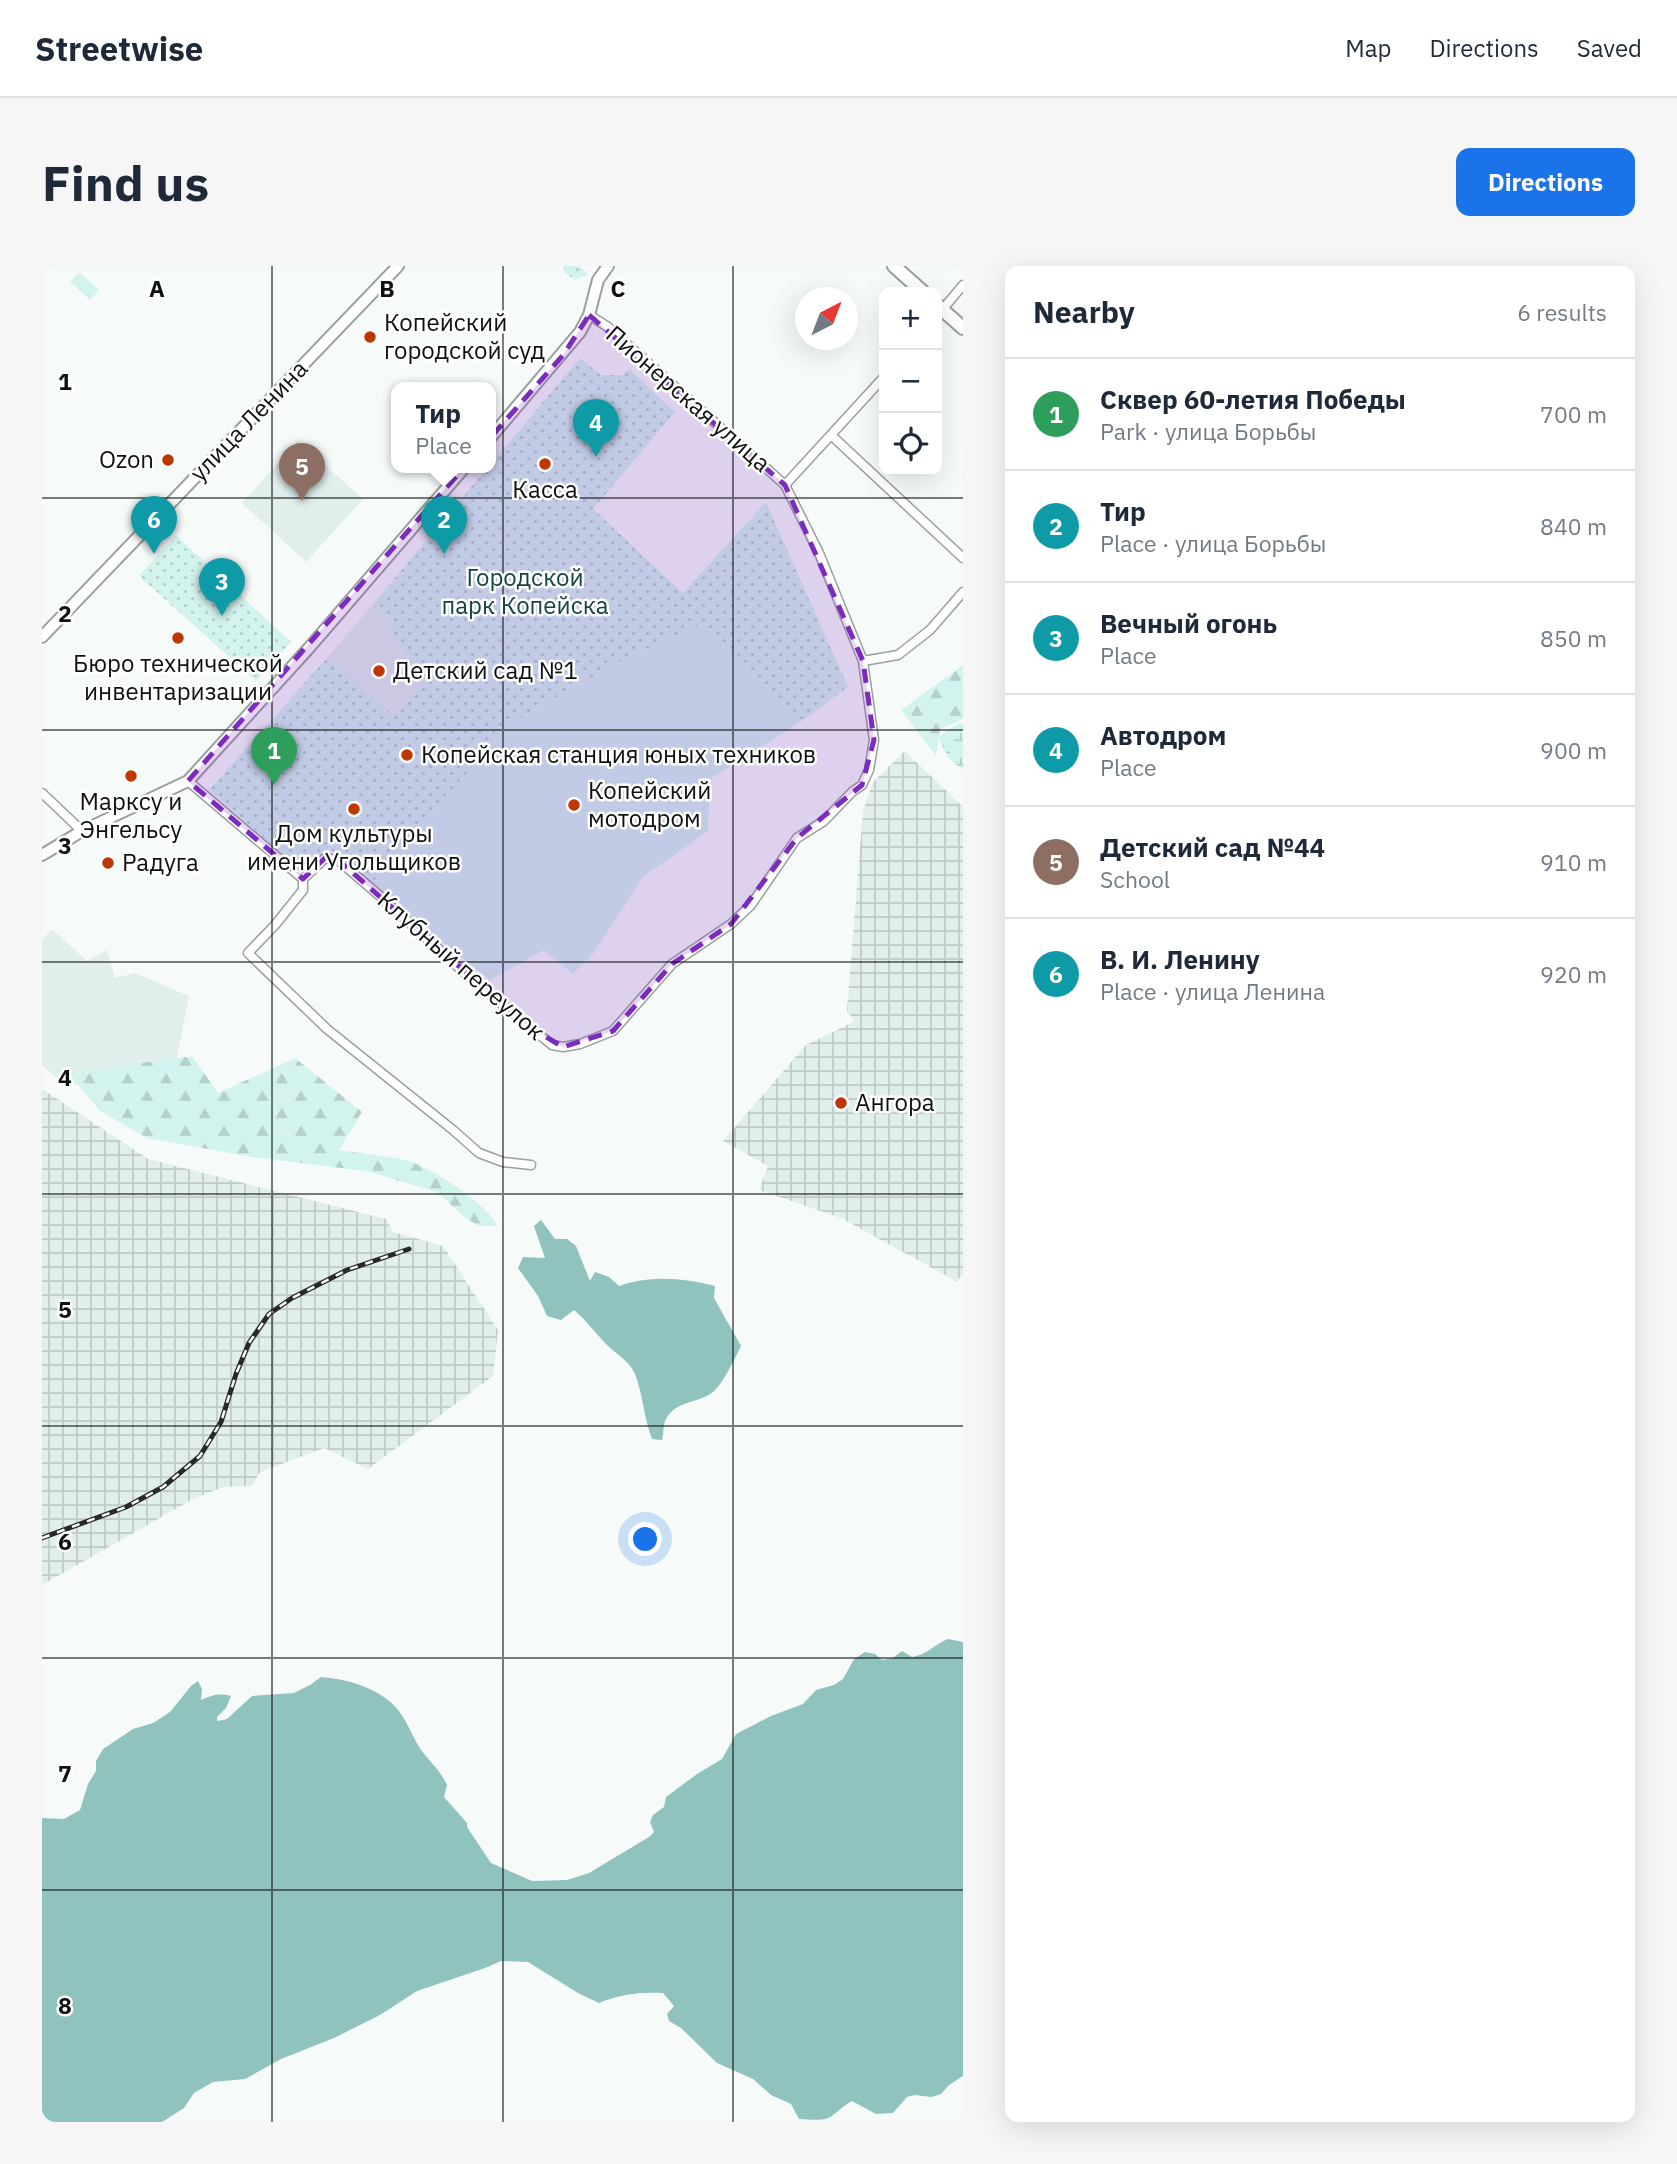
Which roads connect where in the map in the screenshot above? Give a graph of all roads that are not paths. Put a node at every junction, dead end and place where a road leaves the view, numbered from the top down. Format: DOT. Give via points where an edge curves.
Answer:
graph roads {
  1 [pos="398,266"];
  2 [pos="608,266"];
  3 [pos="894,266"];
  4 [pos="963,285"];
  5 [pos="917,287"];
  6 [pos="942,307"];
  7 [pos="942,312"];
  8 [pos="589,315"];
  9 [pos="963,328"];
  10 [pos="879,382"];
  11 [pos="496,431"];
  12 [pos="831,435"];
  13 [pos="460,473"];
  14 [pos="785,485"];
  15 [pos="963,558"];
  16 [pos="963,592"];
  17 [pos="42,637"];
  18 [pos="863,661"];
  19 [pos="188,781"];
  20 [pos="42,793"];
  21 [pos="82,831"];
  22 [pos="42,855"];
  23 [pos="303,879"];
  24 [pos="531,1164"];
  1 -- 17 [label="street, улица Ленина"];
  2 -- 8 [label="street" via="598,280"];
  3 -- 5 [label="main road"];
  4 -- 6 [label="street"];
  7 -- 9 [label="main road"];
  8 -- 11 [label="street" via="564,354"];
  8 -- 14 [label="street, Пионерская улица"];
  10 -- 12 [label="street"];
  12 -- 14 [label="street"];
  12 -- 15 [label="street"];
  13 -- 19 [label="street"];
  14 -- 18 [label="street" via="819,553"];
  16 -- 18 [label="street" via="898,656"];
  18 -- 23 [label="street, Клубный переулок" via="874,740 862,785 824,821 797,838 751,905 731,924 672,964 613,1031 580,1044 552,1045 526,1026 338,860 325,858"];
  19 -- 21 [label="street"];
  19 -- 23 [label="street"];
  20 -- 21 [label="street"];
  21 -- 22 [label="street"];
  23 -- 24 [label="street, Клубный переулок" via="303,890 248,953 327,1030 479,1153 503,1162"];
}
